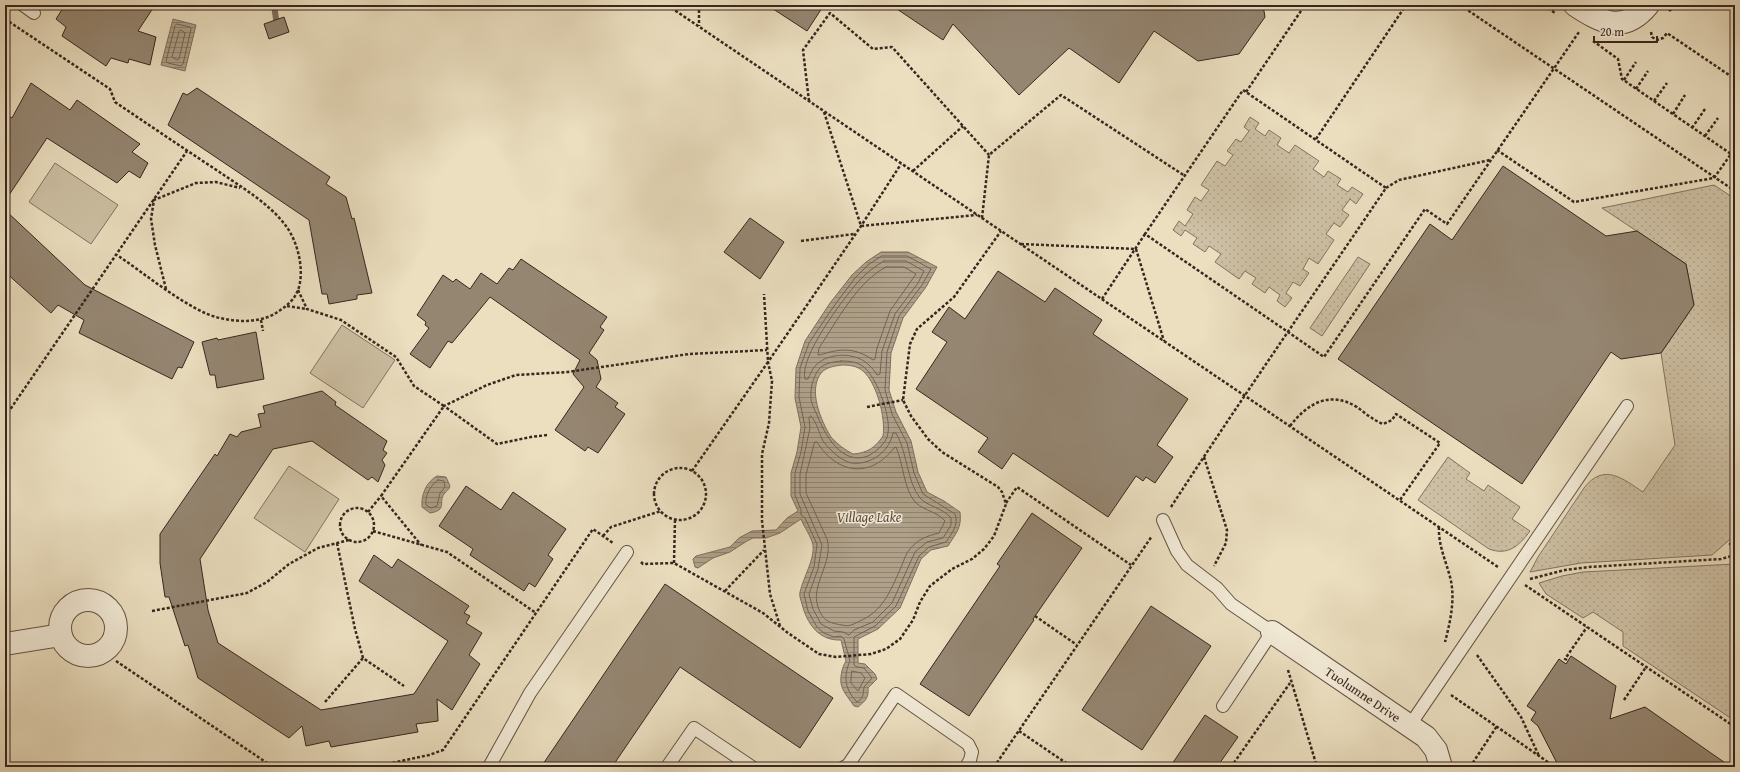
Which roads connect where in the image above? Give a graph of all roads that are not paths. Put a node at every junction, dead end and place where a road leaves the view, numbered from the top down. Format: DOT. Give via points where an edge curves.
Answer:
graph roads {
  1 [pos="23,5"];
  2 [pos="1575,5"];
  3 [pos="1657,10"];
  4 [pos="34,13"];
  5 [pos="1627,406"];
  6 [pos="1163,520"];
  7 [pos="626,552"];
  8 [pos="1272,632"];
  9 [pos="61,635"];
  10 [pos="5,644"];
  11 [pos="1223,706"];
  12 [pos="1410,725"];
  13 [pos="848,766"];
  14 [pos="489,767"];
  15 [pos="667,767"];
  16 [pos="752,767"];
  17 [pos="966,767"];
  18 [pos="1441,767"];
  1 -- 4 [label="lane"];
  2 -- 3 [label="street" via="1597,19 1616,23"];
  5 -- 12 [label="lane" via="1516,579"];
  6 -- 8 [label="lane" via="1177,551 1187,565 1217,588 1231,604"];
  7 -- 14 [label="lane" via="530,693"];
  8 -- 11 [label="lane"];
  8 -- 12 [label="street, Tuolumne Drive"];
  9 -- 10 [label="street"];
  12 -- 18 [label="street, Tuolumne Drive" via="1426,736 1437,754"];
  13 -- 17 [label="lane" via="896,694 968,744 972,752"];
  15 -- 16 [label="lane" via="694,728"];
}
